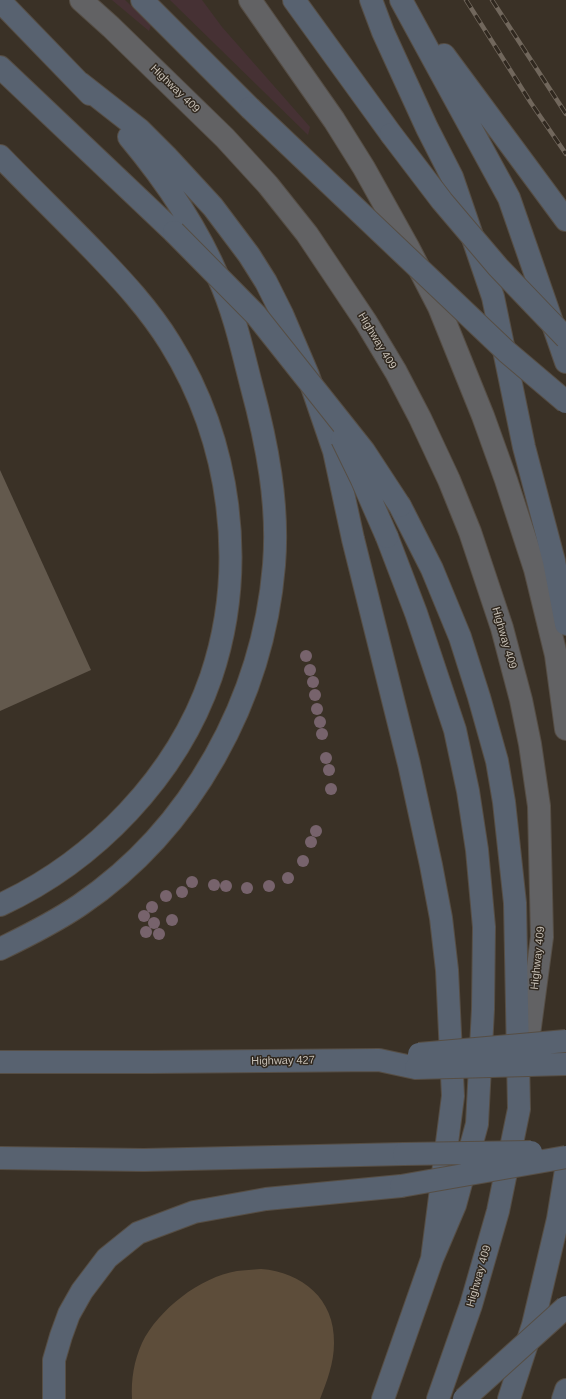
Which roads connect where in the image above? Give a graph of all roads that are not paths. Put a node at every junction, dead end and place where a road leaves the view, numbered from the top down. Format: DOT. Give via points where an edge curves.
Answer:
graph roads {
  1 [pos="80,0"];
  2 [pos="142,0"];
  3 [pos="250,0"];
  4 [pos="294,0"];
  5 [pos="371,0"];
  6 [pos="402,0"];
  7 [pos="0,1"];
  8 [pos="0,67"];
  9 [pos="80,83"];
  10 [pos="0,156"];
  11 [pos="566,220"];
  12 [pos="566,338"];
  13 [pos="566,362"];
  14 [pos="305,375"];
  15 [pos="566,402"];
  16 [pos="566,624"];
  17 [pos="566,729"];
  18 [pos="0,905"];
  19 [pos="0,949"];
  20 [pos="566,1042"];
  21 [pos="418,1061"];
  22 [pos="0,1062"];
  23 [pos="566,1064"];
  24 [pos="519,1109"];
  25 [pos="566,1151"];
  26 [pos="566,1157"];
  27 [pos="0,1158"];
  28 [pos="566,1170"];
  29 [pos="432,1260"];
  30 [pos="566,1307"];
  31 [pos="566,1390"];
  32 [pos="54,1399"];
  33 [pos="383,1399"];
  34 [pos="438,1399"];
  35 [pos="464,1399"];
  36 [pos="509,1399"];
  37 [pos="563,1399"];
  1 -- 24 [label="highway, Highway 409" via="225,138 268,185 307,234 396,372 449,480 500,621 522,700 538,806 542,937"];
  2 -- 15 [label="highway, bridge" via="250,108 507,352"];
  3 -- 17 [label="highway" via="334,120 364,168 439,307 501,466 535,569 556,655"];
  4 -- 12 [label="highway, bridge" via="442,201 498,267"];
  5 -- 16 [label="highway" via="383,32 452,177 493,297 524,447 554,561"];
  6 -- 11 [label="highway"];
  6 -- 13 [label="highway" via="509,198"];
  7 -- 9 [label="highway"];
  8 -- 14 [label="highway, bridge" via="174,232 256,315"];
  9 -- 19 [label="highway" via="122,127 166,184 205,248 220,281 244,356 267,449 274,511 274,564 263,633 243,698 216,756 193,792 157,838 105,887 55,921"];
  9 -- 29 [label="highway" via="156,145 213,207 249,255 282,314 308,375 334,451 431,865 447,970 453,1096"];
  10 -- 18 [label="highway" via="119,277 150,312 171,345 206,416 218,452 230,528 226,608 220,644 211,677 184,736 154,782 123,816 82,854 58,873"];
  14 -- 24 [label="highway, bridge" via="364,451 400,506 432,569 460,637 479,697 497,761 515,903"];
  14 -- 29 [label="highway, bridge" via="349,452 387,537 416,612 455,730 476,843 484,926 477,1124 454,1205"];
  20 -- 21 [label="highway, bridge"];
  21 -- 22 [label="highway, Highway 427"];
  21 -- 23 [label="highway, bridge"];
  24 -- 34 [label="highway, Highway 409" via="496,1218 471,1305"];
  25 -- 27 [label="highway, bridge" via="144,1160"];
  26 -- 32 [label="highway, bridge" via="401,1186 266,1199 194,1212 138,1233 107,1258 82,1291 69,1314 54,1360"];
  28 -- 36 [label="highway" via="558,1219 533,1325"];
  29 -- 33 [label="highway"];
  30 -- 35 [label="highway, bridge"];
  31 -- 37 [label="highway"];
}
